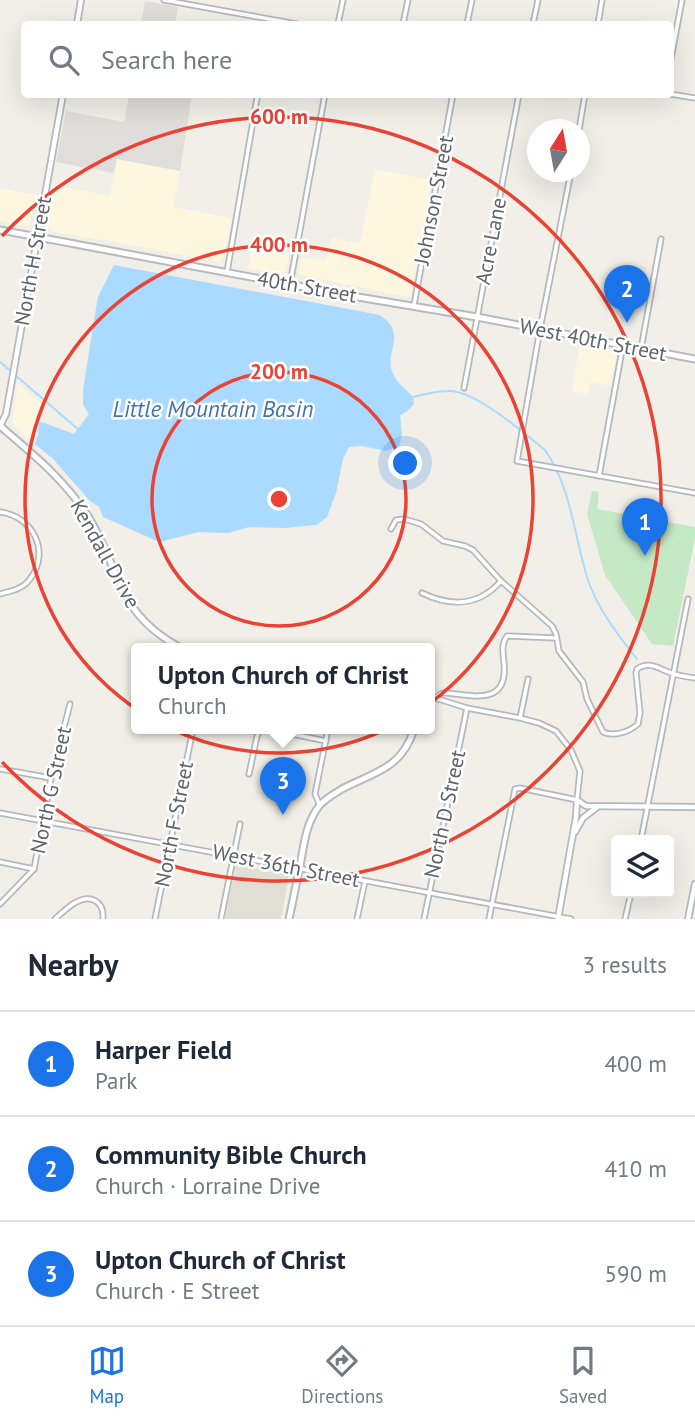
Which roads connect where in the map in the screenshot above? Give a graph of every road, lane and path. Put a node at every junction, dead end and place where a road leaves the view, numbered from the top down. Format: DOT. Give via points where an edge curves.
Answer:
graph roads {
  1 [pos="81,0"];
  2 [pos="164,0"];
  3 [pos="343,0"];
  4 [pos="408,0"];
  5 [pos="472,0"];
  6 [pos="538,0"];
  7 [pos="602,0"];
  8 [pos="682,0"];
  9 [pos="77,21"];
  10 [pos="280,21"];
  11 [pos="339,21"];
  12 [pos="404,21"];
  13 [pos="468,21"];
  14 [pos="534,21"];
  15 [pos="598,21"];
  16 [pos="674,43"];
  17 [pos="674,95"];
  18 [pos="62,98"];
  19 [pos="257,98"];
  20 [pos="324,98"];
  21 [pos="452,98"];
  22 [pos="518,98"];
  23 [pos="584,98"];
  24 [pos="695,98"];
  25 [pos="581,119"];
  26 [pos="569,182"];
  27 [pos="0,230"];
  28 [pos="37,236"];
  29 [pos="661,239"];
  30 [pos="227,272"];
  31 [pos="290,284"];
  32 [pos="414,305"];
  33 [pos="477,317"];
  34 [pos="491,320"];
  35 [pos="540,329"];
  36 [pos="623,345"];
  37 [pos="641,349"];
  38 [pos="695,359"];
  39 [pos="464,388"];
  40 [pos="0,426"];
  41 [pos="599,475"];
  42 [pos="695,493"];
  43 [pos="0,512"];
  44 [pos="391,528"];
  45 [pos="501,581"];
  46 [pos="422,593"];
  47 [pos="0,594"];
  48 [pos="688,599"];
  49 [pos="556,638"];
  50 [pos="174,643"];
  51 [pos="673,674"];
  52 [pos="695,678"];
  53 [pos="528,679"];
  54 [pos="435,697"];
  55 [pos="435,700"];
  56 [pos="70,704"];
  57 [pos="467,709"];
  58 [pos="520,718"];
  59 [pos="192,734"];
  60 [pos="259,734"];
  61 [pos="290,734"];
  62 [pos="327,734"];
  63 [pos="412,734"];
  64 [pos="326,741"];
  65 [pos="0,769"];
  66 [pos="249,774"];
  67 [pos="51,778"];
  68 [pos="577,800"];
  69 [pos="320,806"];
  70 [pos="601,806"];
  71 [pos="647,807"];
  72 [pos="695,807"];
  73 [pos="0,813"];
  74 [pos="43,821"];
  75 [pos="240,824"];
  76 [pos="642,835"];
  77 [pos="572,838"];
  78 [pos="170,845"];
  79 [pos="233,856"];
  80 [pos="0,862"];
  81 [pos="34,869"];
  82 [pos="299,869"];
  83 [pos="365,881"];
  84 [pos="695,884"];
  85 [pos="429,893"];
  86 [pos="630,898"];
  87 [pos="0,904"];
  88 [pos="492,904"];
  89 [pos="558,918"];
  90 [pos="55,919"];
  91 [pos="103,919"];
  92 [pos="155,919"];
  93 [pos="221,919"];
  94 [pos="289,919"];
  95 [pos="357,919"];
  96 [pos="424,919"];
  97 [pos="489,919"];
  98 [pos="571,919"];
  99 [pos="625,919"];
  100 [pos="688,919"];
  1 -- 9 [label="street"];
  2 -- 10 [label="street"];
  3 -- 11 [label="street"];
  4 -- 12 [label="street"];
  5 -- 13 [label="street"];
  6 -- 14 [label="street"];
  7 -- 15 [label="street"];
  8 -- 16 [label="street"];
  17 -- 24 [label="street"];
  18 -- 28 [label="street, North H Street"];
  19 -- 30 [label="street"];
  20 -- 31 [label="street"];
  21 -- 32 [label="street, Johnson Street"];
  22 -- 33 [label="street, Acre Lane"];
  23 -- 25 [label="street"];
  26 -- 35 [label="street"];
  27 -- 28 [label="main road, 40th Street"];
  28 -- 30 [label="main road, 40th Street"];
  28 -- 40 [label="street, North H Street" via="6,414"];
  29 -- 37 [label="street"];
  30 -- 31 [label="main road, 40th Street"];
  31 -- 32 [label="main road, 40th Street"];
  32 -- 33 [label="main road, 40th Street"];
  33 -- 34 [label="main road, 40th Street"];
  33 -- 39 [label="street, Acre Lane"];
  34 -- 35 [label="main road, West 40th Street"];
  35 -- 36 [label="main road, West 40th Street"];
  35 -- 41 [label="street" via="517,461"];
  36 -- 37 [label="main road, West 40th Street"];
  36 -- 41 [label="street"];
  37 -- 38 [label="main road, West 40th Street"];
  40 -- 50 [label="main road, Kendall Drive" via="71,492 96,531 135,611"];
  41 -- 42 [label="street"];
  43 -- 47 [label="street" via="26,523 38,552 29,580"];
  44 -- 45 [label="street" via="400,519 421,524 443,541 473,550"];
  45 -- 46 [label="street" via="477,600 452,602"];
  45 -- 49 [label="street" via="552,626"];
  48 -- 51 [label="street"];
  49 -- 51 [label="street" via="607,734 638,724 637,668 652,665"];
  49 -- 54 [label="street" via="507,636 504,676 493,694 447,692"];
  51 -- 52 [label="street"];
  51 -- 71 [label="street"];
  53 -- 58 [label="street"];
  55 -- 57 [label="street"];
  56 -- 67 [label="street, North G Street"];
  57 -- 58 [label="street"];
  57 -- 85 [label="street, North D Street"];
  58 -- 68 [label="street" via="556,731 571,750 580,771"];
  59 -- 78 [label="street, North F Street"];
  60 -- 66 [label="street"];
  61 -- 64 [label="street"];
  62 -- 64 [label="street"];
  63 -- 69 [label="main road" via="389,767 330,796"];
  64 -- 69 [label="street" via="315,794"];
  65 -- 67 [label="street"];
  67 -- 74 [label="street, North G Street"];
  68 -- 70 [label="street" via="586,806"];
  68 -- 77 [label="street"];
  68 -- 88 [label="street" via="516,788"];
  69 -- 82 [label="main road" via="310,822"];
  70 -- 71 [label="street"];
  70 -- 77 [label="street" via="583,818"];
  71 -- 72 [label="street"];
  71 -- 76 [label="street"];
  73 -- 74 [label="street, West 36th Street"];
  74 -- 78 [label="street, West 36th Street"];
  74 -- 81 [label="street, North G Street"];
  75 -- 79 [label="street"];
  77 -- 89 [label="street"];
  78 -- 79 [label="street, West 36th Street"];
  78 -- 92 [label="street, North F Street"];
  79 -- 82 [label="street, West 36th Street"];
  79 -- 93 [label="street"];
  80 -- 81 [label="street"];
  81 -- 87 [label="street, North G Street"];
  82 -- 83 [label="street, West 36th Street"];
  82 -- 94 [label="main road"];
  83 -- 85 [label="street, West 36th Street"];
  83 -- 95 [label="street"];
  84 -- 100 [label="street"];
  85 -- 88 [label="street, West 36th Street"];
  85 -- 96 [label="street, North D Street"];
  86 -- 99 [label="street"];
  88 -- 89 [label="street, West 36th Street"];
  88 -- 97 [label="street"];
  89 -- 98 [label="street, West 36th Street"];
  90 -- 91 [label="street" via="87,899 101,907"];
}
